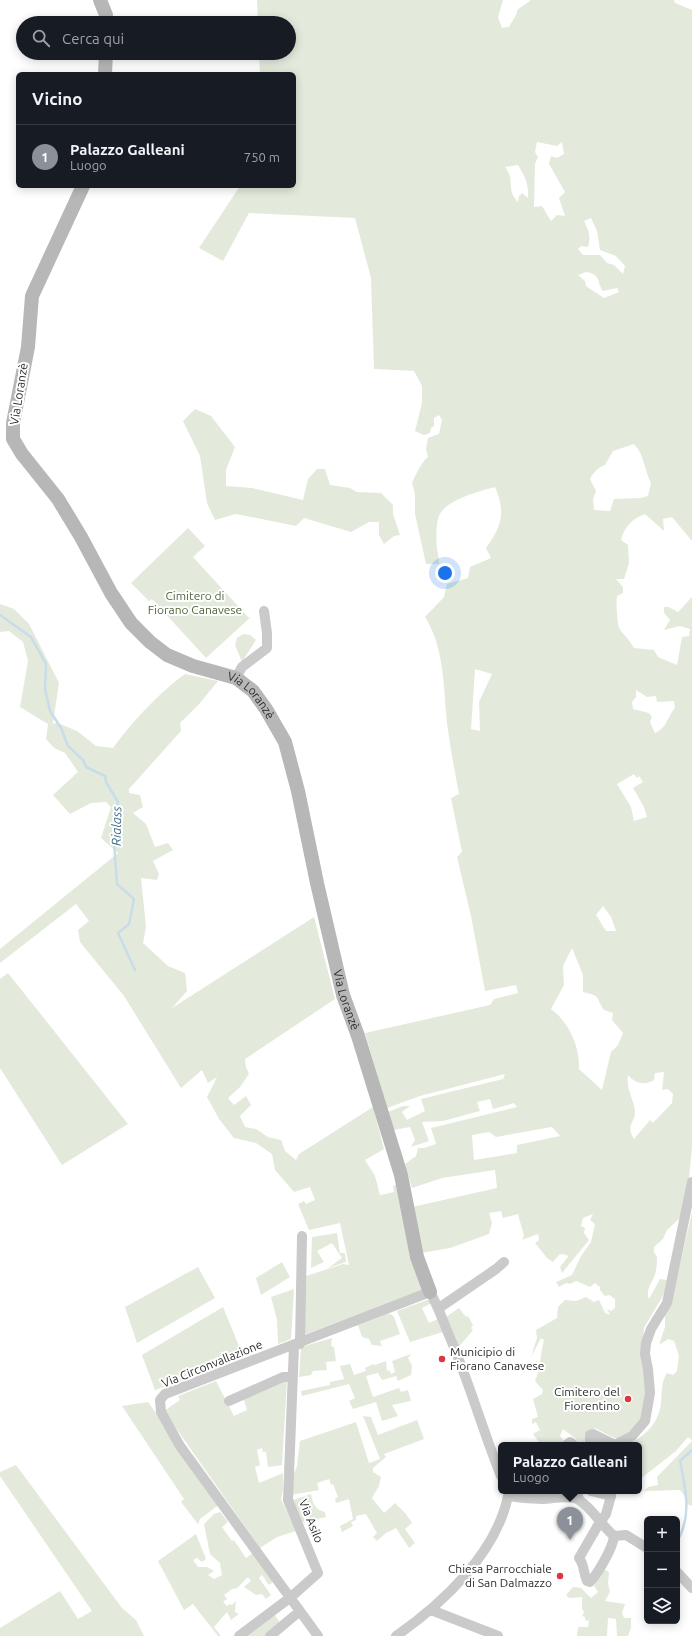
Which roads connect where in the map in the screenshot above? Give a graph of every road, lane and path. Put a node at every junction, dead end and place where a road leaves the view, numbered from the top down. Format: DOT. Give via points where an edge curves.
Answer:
graph roads {
  1 [pos="100,0"];
  2 [pos="106,16"];
  3 [pos="105,60"];
  4 [pos="104,72"];
  5 [pos="82,188"];
  6 [pos="264,611"];
  7 [pos="236,678"];
  8 [pos="692,1182"];
  9 [pos="302,1236"];
  10 [pos="504,1262"];
  11 [pos="430,1292"];
  12 [pos="439,1308"];
  13 [pos="297,1345"];
  14 [pos="292,1377"];
  15 [pos="229,1401"];
  16 [pos="591,1442"];
  17 [pos="609,1442"];
  18 [pos="621,1442"];
  19 [pos="498,1468"];
  20 [pos="507,1494"];
  21 [pos="578,1494"];
  22 [pos="611,1494"];
  23 [pos="579,1499"];
  24 [pos="614,1536"];
  25 [pos="644,1546"];
  26 [pos="680,1575"];
  27 [pos="692,1588"];
  28 [pos="291,1597"];
  29 [pos="431,1610"];
  30 [pos="300,1612"];
  31 [pos="486,1634"];
  32 [pos="239,1636"];
  33 [pos="270,1636"];
  34 [pos="318,1636"];
  35 [pos="396,1636"];
  36 [pos="498,1636"];
  1 -- 2 [label="street"];
  3 -- 4 [label="street"];
  5 -- 7 [label="street, Via Loranzè" via="32,296 28,347 12,423 14,439 22,454 58,499 111,593 131,623 167,655 193,666"];
  6 -- 7 [label="street" via="267,648 242,667"];
  7 -- 11 [label="street, Via Loranzè" via="258,697 285,742 343,995 401,1174 417,1257"];
  8 -- 18 [label="street" via="667,1303 651,1329 646,1343 650,1393 645,1421 632,1436"];
  9 -- 13 [label="street, Via Asilo"];
  10 -- 12 [label="street"];
  11 -- 12 [label="street"];
  11 -- 13 [label="street, Via Circonvallazione"];
  12 -- 19 [label="street" via="470,1385 480,1422"];
  13 -- 14 [label="street, Via Asilo"];
  13 -- 28 [label="street, Via Circonvallazione" via="165,1394 160,1400 161,1412 180,1446"];
  14 -- 15 [label="street" via="283,1377"];
  14 -- 28 [label="street, Via Asilo" via="288,1500 301,1536 318,1570 316,1575"];
  16 -- 17 [label="street" via="590,1435 594,1434"];
  20 -- 23 [label="street" via="543,1499"];
  20 -- 29 [label="street" via="502,1518 475,1563"];
  21 -- 23 [label="street"];
  22 -- 24 [label="street, bridge" via="606,1514 579,1558 584,1564 586,1581 590,1582 598,1572"];
  23 -- 24 [label="street" via="596,1514"];
  24 -- 25 [label="street" via="626,1535"];
  26 -- 27 [label="street"];
  28 -- 30 [label="street"];
  28 -- 32 [label="street"];
  29 -- 31 [label="street"];
  29 -- 35 [label="street"];
  30 -- 33 [label="street"];
  30 -- 34 [label="street"];
  31 -- 36 [label="street"];
}
